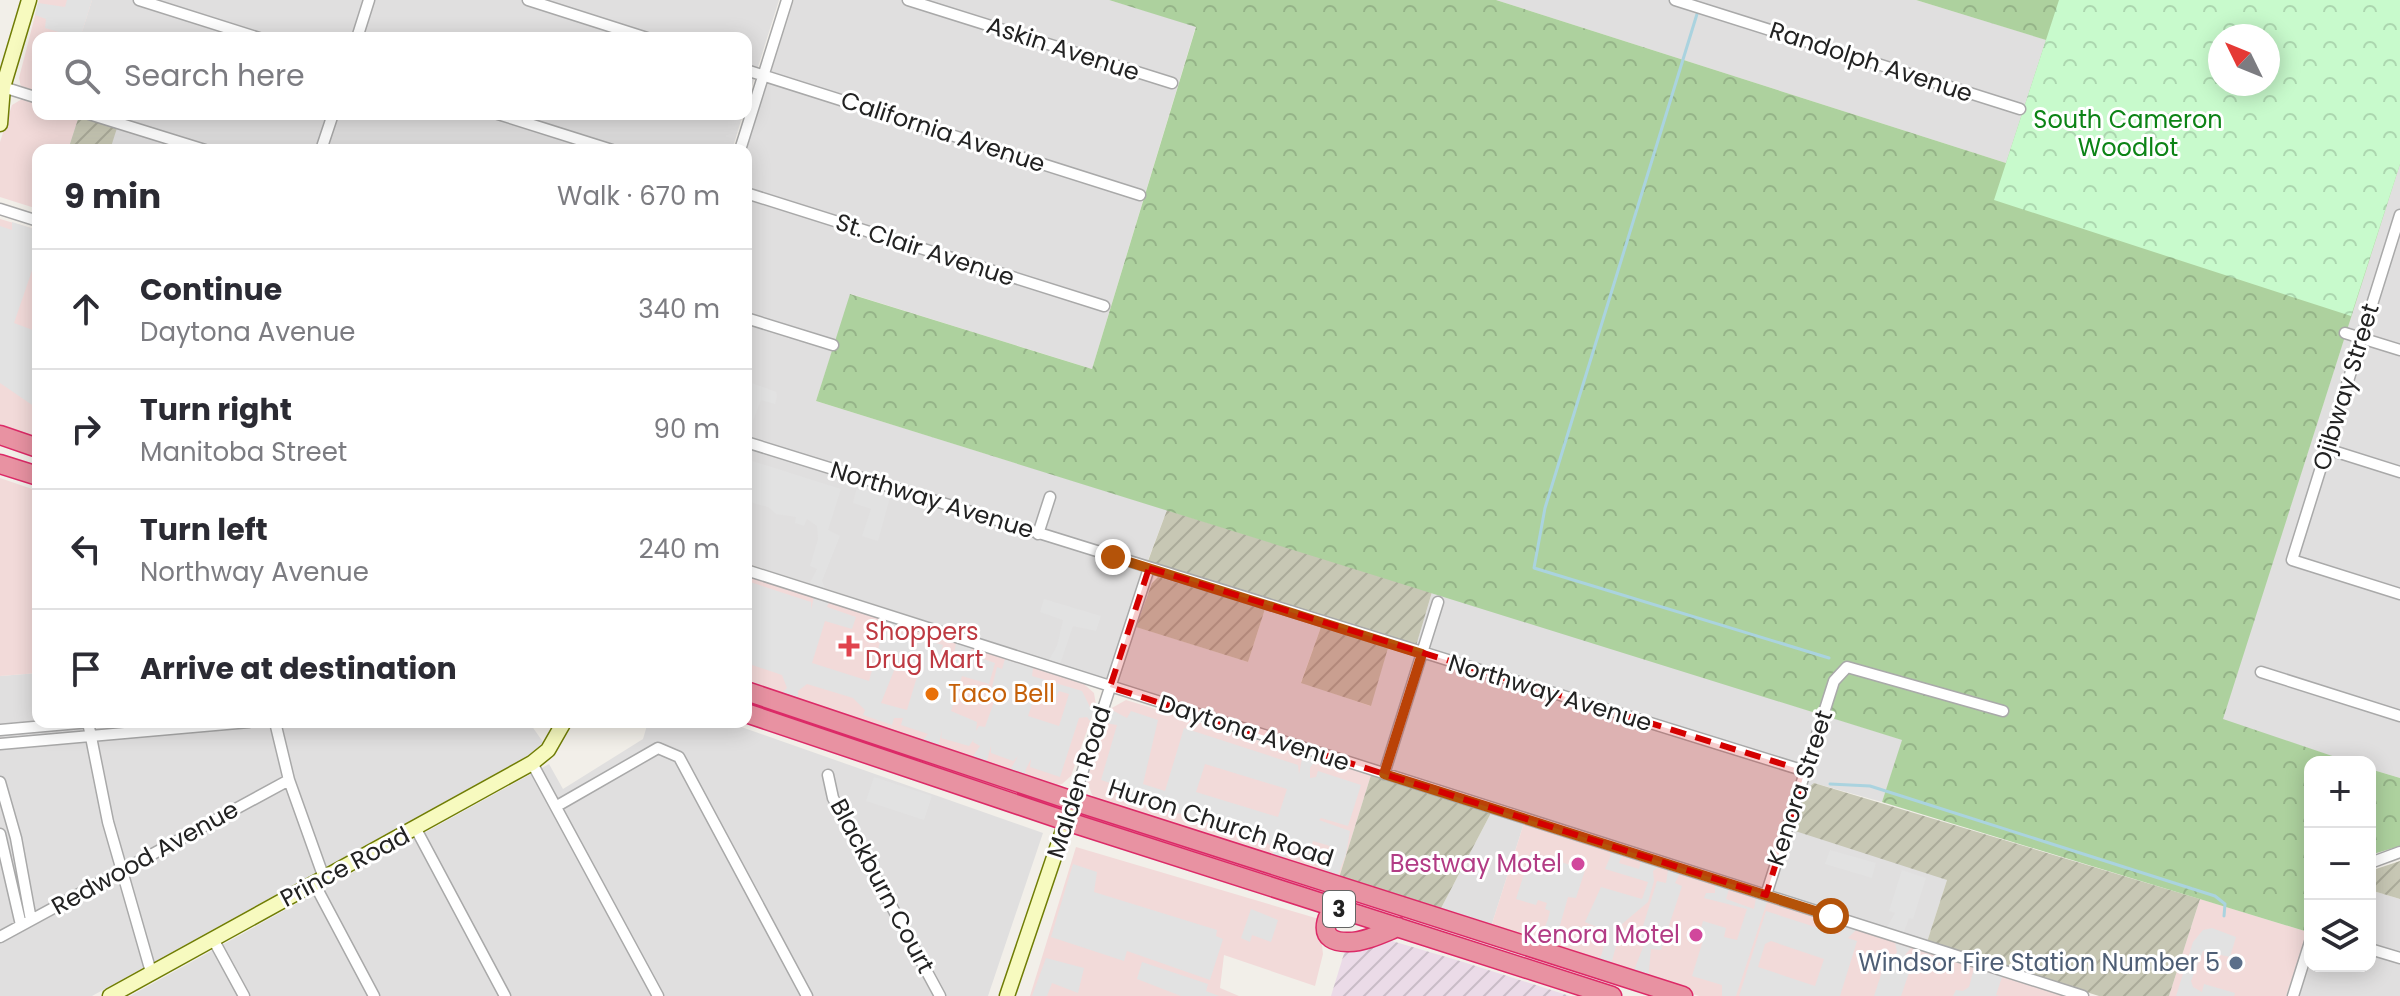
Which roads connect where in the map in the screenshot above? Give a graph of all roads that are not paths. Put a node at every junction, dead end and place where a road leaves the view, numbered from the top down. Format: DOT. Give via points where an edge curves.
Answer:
graph roads {
  1 [pos="29,0"];
  2 [pos="139,0"];
  3 [pos="369,0"];
  4 [pos="528,0"];
  5 [pos="787,0"];
  6 [pos="908,0"];
  7 [pos="1675,0"];
  8 [pos="240,32"];
  9 [pos="359,32"];
  10 [pos="628,32"];
  11 [pos="752,72"];
  12 [pos="763,75"];
  13 [pos="1172,83"];
  14 [pos="2,90"];
  15 [pos="32,97"];
  16 [pos="2020,109"];
  17 [pos="752,111"];
  18 [pos="108,120"];
  19 [pos="331,120"];
  20 [pos="517,120"];
  21 [pos="749,120"];
  22 [pos="0,124"];
  23 [pos="186,144"];
  24 [pos="323,144"];
  25 [pos="593,144"];
  26 [pos="742,144"];
  27 [pos="752,195"];
  28 [pos="1140,195"];
  29 [pos="0,209"];
  30 [pos="2400,215"];
  31 [pos="32,219"];
  32 [pos="2398,228"];
  33 [pos="1104,306"];
  34 [pos="752,320"];
  35 [pos="2345,333"];
  36 [pos="2361,338"];
  37 [pos="833,345"];
  38 [pos="2400,350"];
  39 [pos="0,435"];
  40 [pos="752,444"];
  41 [pos="32,446"];
  42 [pos="2327,449"];
  43 [pos="0,464"];
  44 [pos="2400,472"];
  45 [pos="32,474"];
  46 [pos="1050,497"];
  47 [pos="1038,534"];
  48 [pos="1149,568"];
  49 [pos="752,572"];
  50 [pos="2400,594"];
  51 [pos="1438,602"];
  52 [pos="1422,654"];
  53 [pos="2261,672"];
  54 [pos="1110,687"];
  55 [pos="752,693"];
  56 [pos="2003,711"];
  57 [pos="752,715"];
  58 [pos="2400,716"];
  59 [pos="32,727"];
  60 [pos="90,728"];
  61 [pos="190,728"];
  62 [pos="276,728"];
  63 [pos="561,728"];
  64 [pos="0,730"];
  65 [pos="91,738"];
  66 [pos="0,744"];
  67 [pos="532,763"];
  68 [pos="1805,771"];
  69 [pos="1384,774"];
  70 [pos="828,775"];
  71 [pos="289,780"];
  72 [pos="0,782"];
  73 [pos="1073,801"];
  74 [pos="557,806"];
  75 [pos="1066,821"];
  76 [pos="416,829"];
  77 [pos="0,837"];
  78 [pos="16,838"];
  79 [pos="2400,852"];
  80 [pos="2376,861"];
  81 [pos="123,870"];
  82 [pos="319,880"];
  83 [pos="1350,890"];
  84 [pos="1766,895"];
  85 [pos="1334,907"];
  86 [pos="26,922"];
  87 [pos="1398,927"];
  88 [pos="0,937"];
  89 [pos="213,939"];
  90 [pos="2376,951"];
  91 [pos="2400,958"];
  92 [pos="2304,961"];
  93 [pos="151,972"];
  94 [pos="116,994"];
  95 [pos="244,996"];
  96 [pos="374,996"];
  97 [pos="505,996"];
  98 [pos="658,996"];
  99 [pos="807,996"];
  100 [pos="940,996"];
  101 [pos="1007,996"];
  102 [pos="1612,996"];
  103 [pos="1683,996"];
  104 [pos="2083,996"];
  105 [pos="2293,996"];
  1 -- 14 [label="street"];
  2 -- 8 [label="street"];
  3 -- 9 [label="street"];
  4 -- 10 [label="street"];
  5 -- 12 [label="street"];
  6 -- 13 [label="street, Askin Avenue"];
  7 -- 16 [label="street, Randolph Avenue"];
  11 -- 12 [label="street, California Avenue"];
  12 -- 17 [label="street"];
  12 -- 28 [label="street, California Avenue"];
  14 -- 15 [label="street"];
  14 -- 22 [label="street"];
  18 -- 23 [label="street"];
  19 -- 24 [label="street"];
  20 -- 25 [label="street"];
  21 -- 26 [label="street"];
  27 -- 33 [label="street, St. Clair Avenue"];
  29 -- 31 [label="street"];
  30 -- 32 [label="street, Ojibway Street"];
  32 -- 36 [label="street, Ojibway Street"];
  34 -- 37 [label="street"];
  35 -- 36 [label="street"];
  36 -- 38 [label="street"];
  36 -- 42 [label="street, Ojibway Street"];
  39 -- 41 [label="highway"];
  40 -- 47 [label="street, Northway Avenue"];
  42 -- 44 [label="street"];
  42 -- 50 [label="street, Ojibway Street" via="2292,560"];
  43 -- 45 [label="highway"];
  46 -- 47 [label="street"];
  47 -- 48 [label="street, Northway Avenue"];
  48 -- 52 [label="street, Northway Avenue"];
  48 -- 54 [label="street, Malden Road"];
  49 -- 54 [label="street, Daytona Avenue"];
  51 -- 52 [label="street"];
  52 -- 68 [label="street, Northway Avenue"];
  52 -- 69 [label="street"];
  53 -- 58 [label="street"];
  54 -- 69 [label="street, Daytona Avenue"];
  54 -- 73 [label="street, Malden Road"];
  55 -- 73 [label="highway, Huron Church Road / 3"];
  56 -- 68 [label="street, Kenora Street" via="1847,667 1834,681"];
  57 -- 75 [label="highway, Huron Church Road / 3"];
  59 -- 64 [label="street"];
  60 -- 65 [label="street"];
  61 -- 65 [label="street"];
  62 -- 71 [label="street"];
  63 -- 67 [label="street, Prince Road" via="548,750"];
  65 -- 66 [label="street"];
  65 -- 81 [label="street"];
  67 -- 74 [label="street"];
  67 -- 76 [label="street, Prince Road"];
  68 -- 84 [label="street, Kenora Street"];
  69 -- 84 [label="street, Daytona Avenue"];
  70 -- 100 [label="street, Blackburn Court" via="833,798"];
  71 -- 81 [label="street, Redwood Avenue"];
  71 -- 82 [label="street"];
  72 -- 78 [label="street"];
  73 -- 75 [label="street, Malden Road"];
  73 -- 83 [label="highway, Huron Church Road / 3"];
  74 -- 98 [label="street"];
  74 -- 99 [label="street" via="658,748 679,757"];
  75 -- 85 [label="highway, Huron Church Road / 3"];
  75 -- 101 [label="street, Malden Road"];
  76 -- 82 [label="street, Prince Road"];
  76 -- 97 [label="street"];
  77 -- 78 [label="street"];
  77 -- 86 [label="street"];
  78 -- 86 [label="street"];
  79 -- 80 [label="street"];
  81 -- 86 [label="street, Redwood Avenue"];
  81 -- 93 [label="street"];
  82 -- 89 [label="street, Prince Road"];
  82 -- 96 [label="street"];
  83 -- 85 [label="highway"];
  83 -- 103 [label="highway, Huron Church Road / 3"];
  84 -- 104 [label="street, Daytona Avenue"];
  85 -- 87 [label="highway, Huron Church Road / 3"];
  85 -- 87 [label="highway" via="1325,924 1334,940 1349,942"];
  86 -- 88 [label="street, Redwood Avenue"];
  87 -- 102 [label="highway, Huron Church Road / 3"];
  89 -- 93 [label="street, Prince Road"];
  89 -- 95 [label="street"];
  90 -- 91 [label="street"];
  92 -- 105 [label="street"];
  93 -- 94 [label="street, Prince Road"];
}
